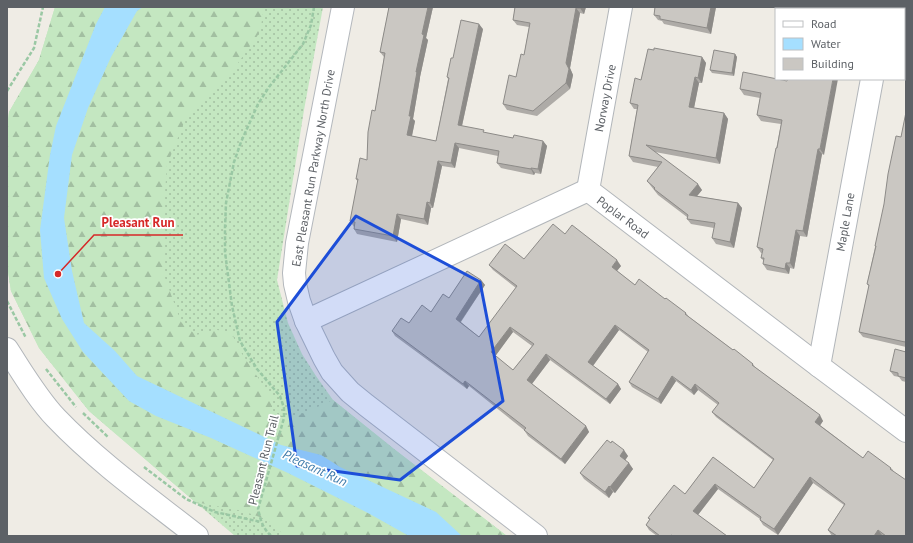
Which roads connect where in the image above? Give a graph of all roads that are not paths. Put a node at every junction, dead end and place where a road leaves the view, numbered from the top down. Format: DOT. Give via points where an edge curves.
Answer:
graph roads {
  1 [pos="343,7"];
  2 [pos="622,7"];
  3 [pos="872,80"];
  4 [pos="588,190"];
  5 [pos="306,321"];
  6 [pos="9,355"];
  7 [pos="819,366"];
  8 [pos="906,431"];
  9 [pos="197,536"];
  10 [pos="536,536"];
  1 -- 5 [label="street, East Pleasant Run Parkway North Drive" via="297,243 295,284"];
  2 -- 4 [label="street, Norway Drive"];
  3 -- 7 [label="street, Maple Lane"];
  4 -- 5 [label="street, Poplar Road"];
  4 -- 7 [label="street, Poplar Road"];
  5 -- 10 [label="street, East Pleasant Run Parkway North Drive" via="332,372 350,392"];
  6 -- 9 [label="street" via="56,418 93,453"];
  7 -- 8 [label="street, Poplar Road"];
}
